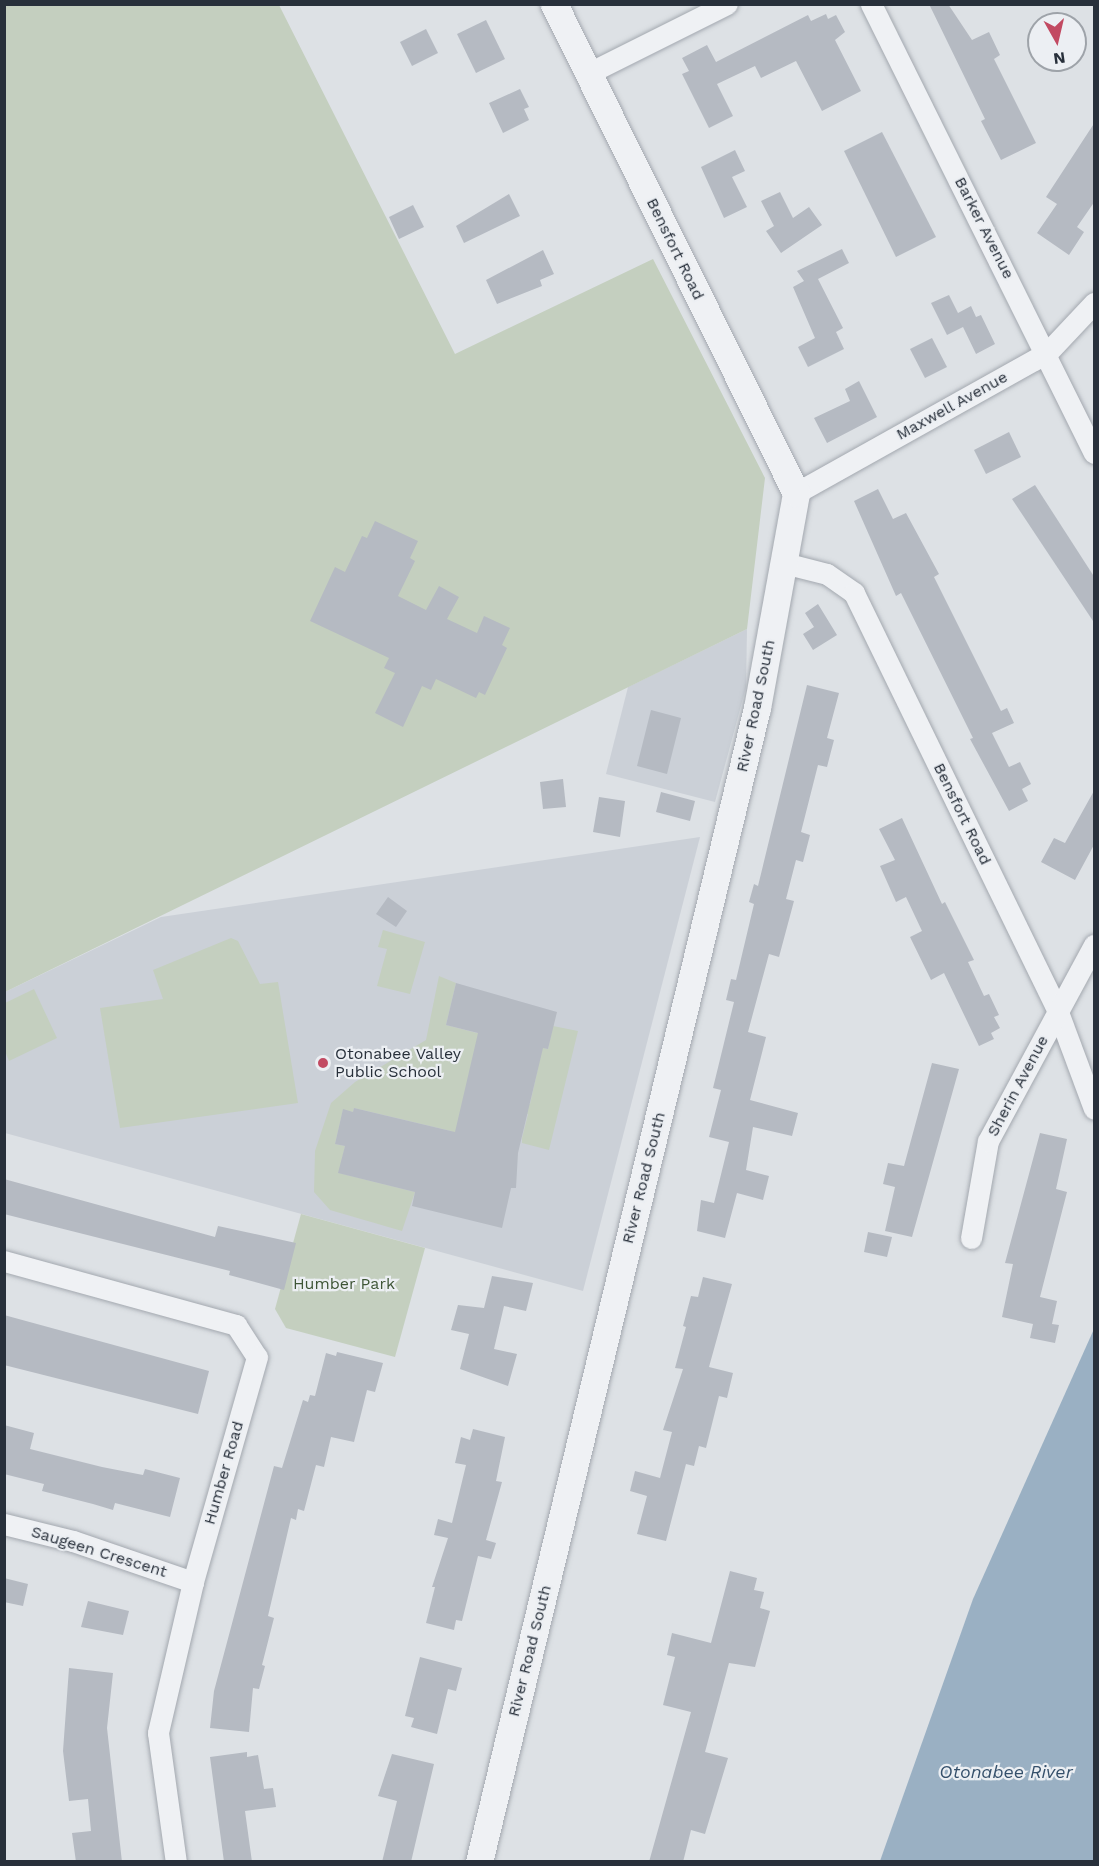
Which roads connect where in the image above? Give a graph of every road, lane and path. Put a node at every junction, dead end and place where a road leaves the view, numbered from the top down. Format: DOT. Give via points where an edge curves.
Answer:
graph roads {
  1 [pos="554,4"];
  2 [pos="727,4"];
  3 [pos="871,4"];
  4 [pos="589,74"];
  5 [pos="1095,303"];
  6 [pos="1047,353"];
  7 [pos="1095,453"];
  8 [pos="796,493"];
  9 [pos="784,563"];
  10 [pos="1095,945"];
  11 [pos="1058,1012"];
  12 [pos="1095,1109"];
  13 [pos="970,1238"];
  14 [pos="4,1261"];
  15 [pos="4,1524"];
  16 [pos="193,1582"];
  17 [pos="176,1862"];
  18 [pos="479,1862"];
  1 -- 4 [label="street, Bensfort Road"];
  2 -- 4 [label="street"];
  3 -- 6 [label="street, Barker Avenue"];
  4 -- 8 [label="street, Bensfort Road"];
  5 -- 6 [label="street, Maxwell Avenue"];
  6 -- 7 [label="street, Barker Avenue"];
  6 -- 8 [label="street, Maxwell Avenue"];
  8 -- 9 [label="street, River Road South"];
  9 -- 11 [label="street, Bensfort Road" via="827,574 854,593"];
  9 -- 18 [label="street, River Road South" via="758,708"];
  10 -- 11 [label="street, Sherin Avenue"];
  11 -- 12 [label="street, Bensfort Road"];
  11 -- 13 [label="street, Sherin Avenue" via="988,1141"];
  14 -- 16 [label="street, Humber Road" via="236,1325 257,1356"];
  15 -- 16 [label="street, Saugeen Crescent" via="73,1541"];
  16 -- 17 [label="street, Humber Road" via="158,1733"];
}
